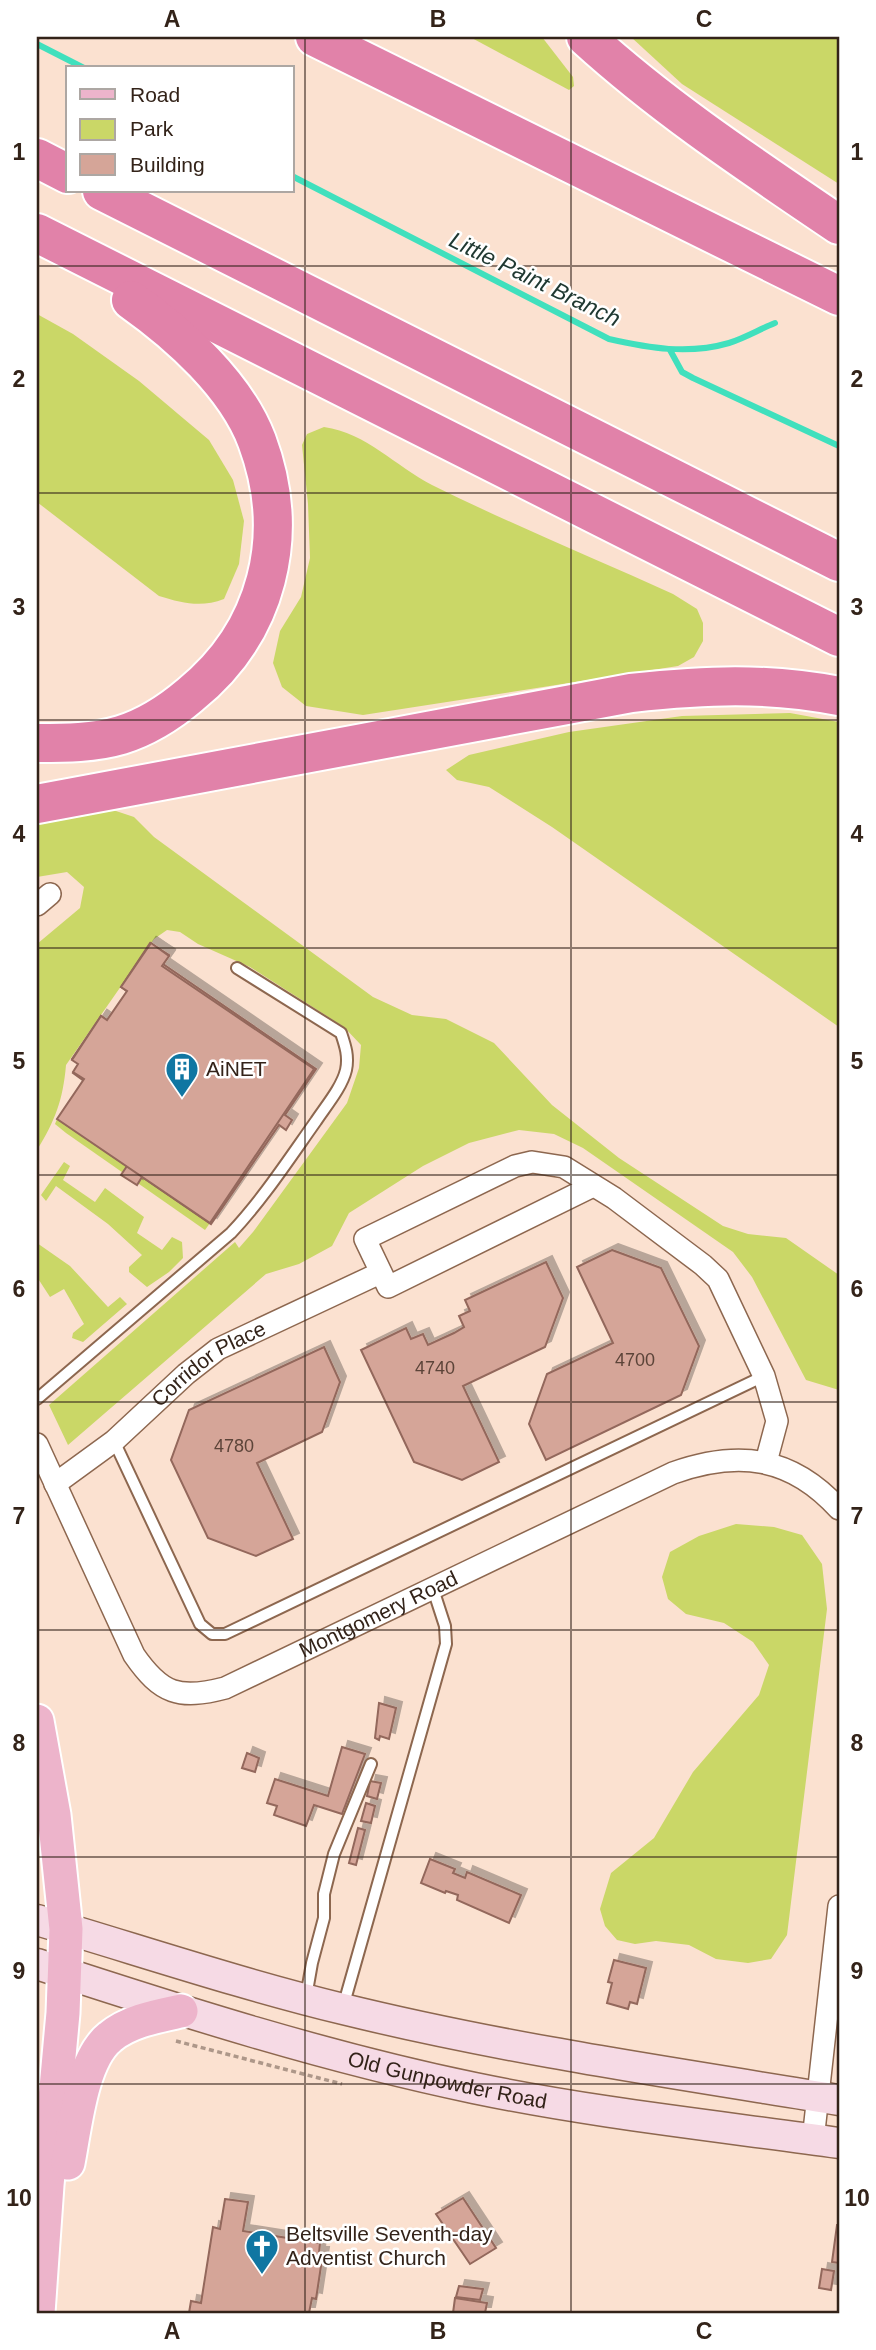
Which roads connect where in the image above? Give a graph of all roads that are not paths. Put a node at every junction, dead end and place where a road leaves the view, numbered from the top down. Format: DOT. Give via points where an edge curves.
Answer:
graph roads {
  1 [pos="316,37"];
  2 [pos="586,37"];
  3 [pos="37,158"];
  4 [pos="66,173"];
  5 [pos="104,192"];
  6 [pos="839,225"];
  7 [pos="37,233"];
  8 [pos="37,242"];
  9 [pos="839,296"];
  10 [pos="839,562"];
  11 [pos="839,637"];
  12 [pos="839,696"];
  13 [pos="37,743"];
  14 [pos="37,804"];
  15 [pos="237,968"];
  16 [pos="593,1186"];
  17 [pos="380,1273"];
  18 [pos="764,1377"];
  19 [pos="37,1399"];
  20 [pos="114,1441"];
  21 [pos="37,1444"];
  22 [pos="766,1462"];
  23 [pos="55,1484"];
  24 [pos="839,1509"];
  25 [pos="433,1589"];
  26 [pos="37,1721"];
  27 [pos="371,1764"];
  28 [pos="839,1906"];
  29 [pos="52,1924"];
  30 [pos="837,1939"];
  31 [pos="52,1968"];
  32 [pos="305,2000"];
  33 [pos="342,2009"];
  34 [pos="181,2011"];
  35 [pos="828,2099"];
  36 [pos="826,2142"];
  37 [pos="39,2313"];
  1 -- 9 [label="highway"];
  2 -- 6 [label="highway" via="685,118"];
  3 -- 4 [label="highway"];
  5 -- 10 [label="highway"];
  7 -- 11 [label="highway"];
  8 -- 13 [label="highway" via="163,323 230,392 257,440 272,495 273,548 261,598 238,645 208,681 168,714 122,735"];
  12 -- 14 [label="highway" via="744,685 631,693"];
  15 -- 19 [label="lane" via="341,1033 348,1051 346,1071 248,1215"];
  16 -- 17 [label="street" via="388,1287"];
  16 -- 17 [label="street" via="550,1163 515,1166 365,1239"];
  16 -- 18 [label="street" via="718,1279"];
  17 -- 20 [label="street, Corridor Place" via="218,1349"];
  18 -- 20 [label="lane" via="225,1634 212,1634 200,1624"];
  18 -- 22 [label="street" via="777,1421"];
  20 -- 23 [label="street, Corridor Place"];
  21 -- 23 [label="street, Montgomery Road"];
  22 -- 24 [label="street, Montgomery Road" via="797,1475"];
  22 -- 25 [label="street, Montgomery Road" via="721,1460 673,1473"];
  23 -- 25 [label="street, Montgomery Road" via="134,1655 148,1675 187,1695 225,1688"];
  25 -- 33 [label="lane" via="446,1644"];
  26 -- 29 [label="main road" via="54,1815"];
  27 -- 32 [label="lane" via="334,1854"];
  28 -- 30 [label="street"];
  29 -- 31 [label="main road"];
  29 -- 32 [label="main road"];
  30 -- 35 [label="street"];
  31 -- 34 [label="main road, Old Gunpowder Road"];
  31 -- 37 [label="main road"];
  32 -- 33 [label="main road"];
  33 -- 35 [label="main road" via="532,2050"];
  34 -- 36 [label="main road, Old Gunpowder Road" via="475,2089"];
  34 -- 37 [label="main road" via="113,2035 91,2064"];
  35 -- 36 [label="street"];
}
